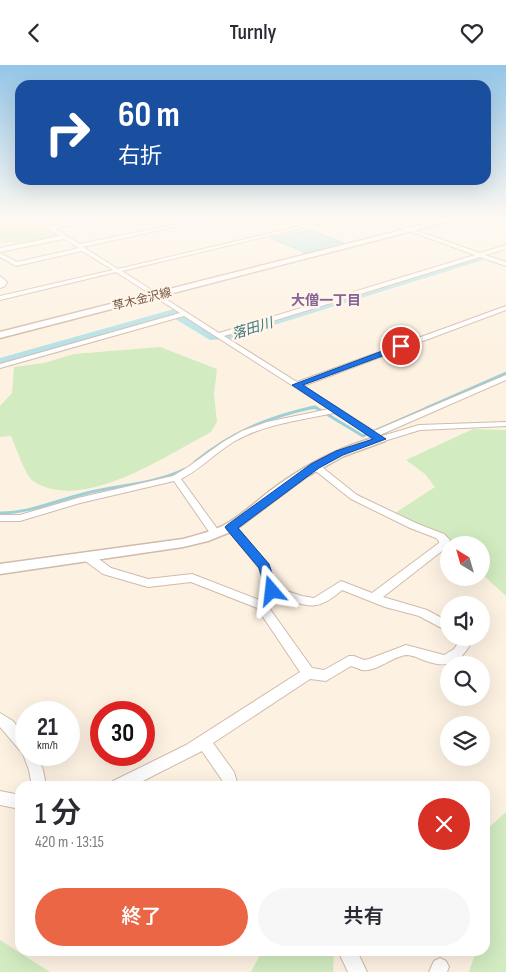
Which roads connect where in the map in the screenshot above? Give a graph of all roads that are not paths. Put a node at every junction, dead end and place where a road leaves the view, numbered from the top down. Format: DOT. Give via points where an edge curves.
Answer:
graph roads {
  1 [pos="11,260"];
  2 [pos="27,260"];
  3 [pos="100,260"];
  4 [pos="163,260"];
  5 [pos="296,260"];
  6 [pos="463,260"];
  7 [pos="118,271"];
  8 [pos="0,278"];
  9 [pos="0,286"];
  10 [pos="157,296"];
  11 [pos="0,299"];
  12 [pos="506,308"];
  13 [pos="186,314"];
  14 [pos="0,335"];
  15 [pos="218,335"];
  16 [pos="0,366"];
  17 [pos="506,377"];
  18 [pos="297,385"];
  19 [pos="336,410"];
  20 [pos="506,424"];
  21 [pos="377,437"];
  22 [pos="315,466"];
  23 [pos="176,478"];
  24 [pos="0,518"];
  25 [pos="231,527"];
  26 [pos="216,534"];
  27 [pos="88,557"];
  28 [pos="0,569"];
  29 [pos="272,591"];
  30 [pos="374,598"];
  31 [pos="261,605"];
  32 [pos="440,622"];
  33 [pos="462,646"];
  34 [pos="308,673"];
  35 [pos="0,719"];
  36 [pos="15,734"];
  37 [pos="204,742"];
  38 [pos="34,766"];
  39 [pos="39,781"];
  40 [pos="128,781"];
  41 [pos="230,781"];
  42 [pos="0,798"];
  43 [pos="15,801"];
  44 [pos="350,956"];
  45 [pos="358,972"];
  1 -- 2 [label="street" via="16,263"];
  3 -- 7 [label="street"];
  4 -- 7 [label="street"];
  5 -- 10 [label="main road, 草木金沢線"];
  6 -- 15 [label="street"];
  7 -- 10 [label="street"];
  7 -- 11 [label="street"];
  8 -- 9 [label="street" via="4,282"];
  10 -- 13 [label="street"];
  10 -- 14 [label="main road, 草木金沢線"];
  12 -- 18 [label="street"];
  13 -- 15 [label="street"];
  13 -- 16 [label="street"];
  15 -- 18 [label="street"];
  17 -- 21 [label="street"];
  18 -- 19 [label="street"];
  19 -- 21 [label="street"];
  19 -- 23 [label="street" via="253,429"];
  20 -- 21 [label="street" via="419,428"];
  21 -- 22 [label="street"];
  22 -- 25 [label="street"];
  22 -- 30 [label="street" via="354,497 445,540 443,545"];
  23 -- 24 [label="street" via="20,518"];
  23 -- 26 [label="street"];
  25 -- 26 [label="street"];
  25 -- 29 [label="street" via="264,567"];
  26 -- 27 [label="street" via="183,543"];
  27 -- 28 [label="street"];
  27 -- 31 [label="street" via="107,571 148,583 192,578"];
  29 -- 30 [label="street" via="314,603 331,595 340,585"];
  29 -- 31 [label="street"];
  30 -- 32 [label="street" via="423,613"];
  31 -- 34 [label="street"];
  33 -- 34 [label="street" via="448,659 433,660 406,649 370,664 349,661 326,676"];
  34 -- 37 [label="street"];
  35 -- 36 [label="street"];
  37 -- 40 [label="street"];
  37 -- 41 [label="street"];
  38 -- 39 [label="street"];
  42 -- 43 [label="street"];
  44 -- 45 [label="street"];
}
